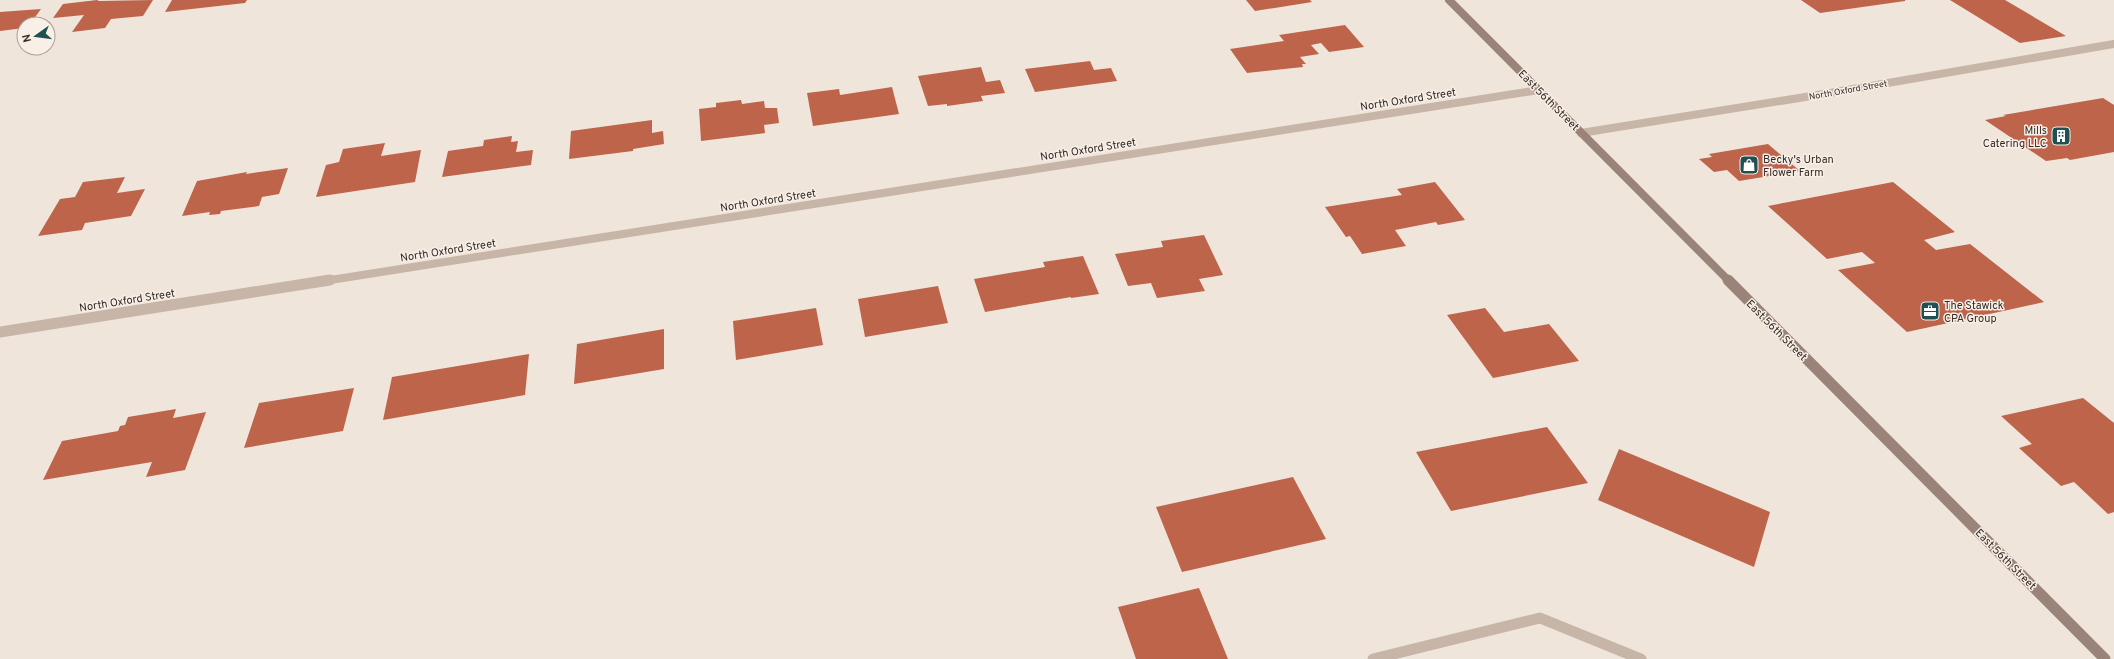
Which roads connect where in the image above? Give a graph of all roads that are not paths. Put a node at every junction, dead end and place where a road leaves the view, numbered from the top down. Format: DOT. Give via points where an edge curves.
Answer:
graph roads {
  1 [pos="1449,0"];
  2 [pos="2114,44"];
  3 [pos="1539,90"];
  4 [pos="1581,133"];
  5 [pos="0,332"];
  6 [pos="1373,659"];
  7 [pos="1640,659"];
  8 [pos="2105,659"];
  1 -- 3 [label="street, East 56th Street"];
  2 -- 4 [label="street, North Oxford Street"];
  3 -- 4 [label="street, East 56th Street"];
  3 -- 5 [label="street, North Oxford Street"];
  4 -- 8 [label="street, East 56th Street"];
  6 -- 7 [label="street" via="1540,618"];
}
